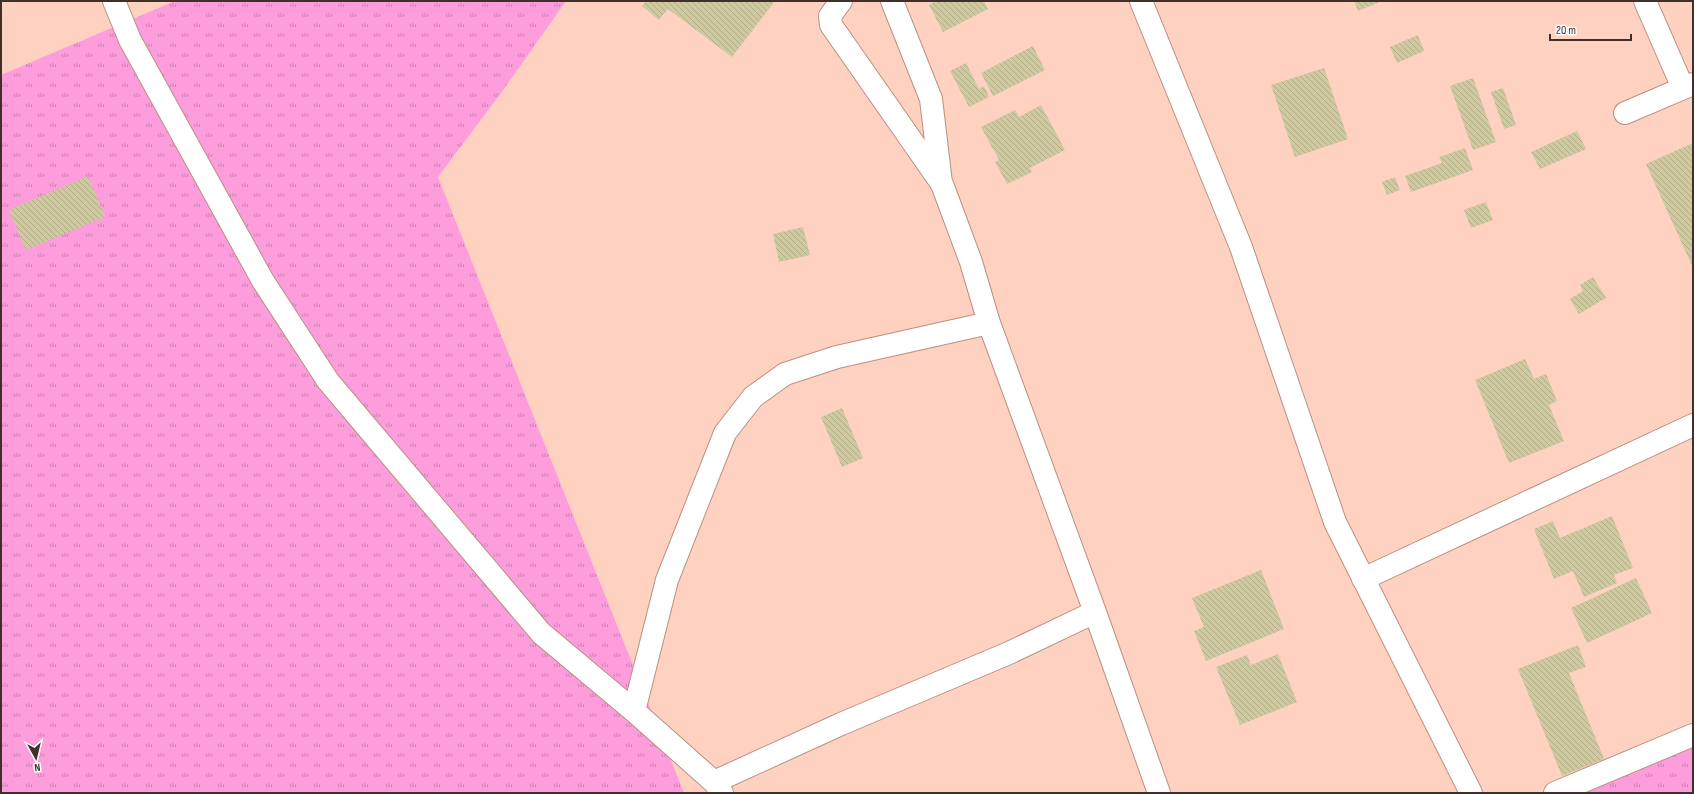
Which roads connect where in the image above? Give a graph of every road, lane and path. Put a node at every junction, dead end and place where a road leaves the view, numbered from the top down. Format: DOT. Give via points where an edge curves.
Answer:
graph roads {
  1 [pos="114,1"];
  2 [pos="841,1"];
  3 [pos="892,1"];
  4 [pos="1141,1"];
  5 [pos="1645,1"];
  6 [pos="1688,86"];
  7 [pos="1625,113"];
  8 [pos="942,184"];
  9 [pos="990,323"];
  10 [pos="1693,425"];
  11 [pos="1363,579"];
  12 [pos="1095,612"];
  13 [pos="634,711"];
  14 [pos="1693,735"];
  15 [pos="718,787"];
  16 [pos="1159,793"];
  17 [pos="1471,793"];
  18 [pos="1555,793"];
  1 -- 13 [label="street" via="130,40 263,281 328,381 541,633"];
  2 -- 8 [label="street" via="830,16 831,25"];
  3 -- 8 [label="street" via="931,99"];
  4 -- 11 [label="street" via="1241,247 1335,522"];
  5 -- 6 [label="street"];
  6 -- 7 [label="street"];
  8 -- 9 [label="street"];
  9 -- 12 [label="street"];
  9 -- 13 [label="street" via="837,357 785,374 753,397 725,433 672,566"];
  10 -- 11 [label="street"];
  11 -- 17 [label="street"];
  12 -- 15 [label="street" via="1009,653 841,724"];
  12 -- 16 [label="street"];
  13 -- 15 [label="street"];
  14 -- 18 [label="street"];
}
